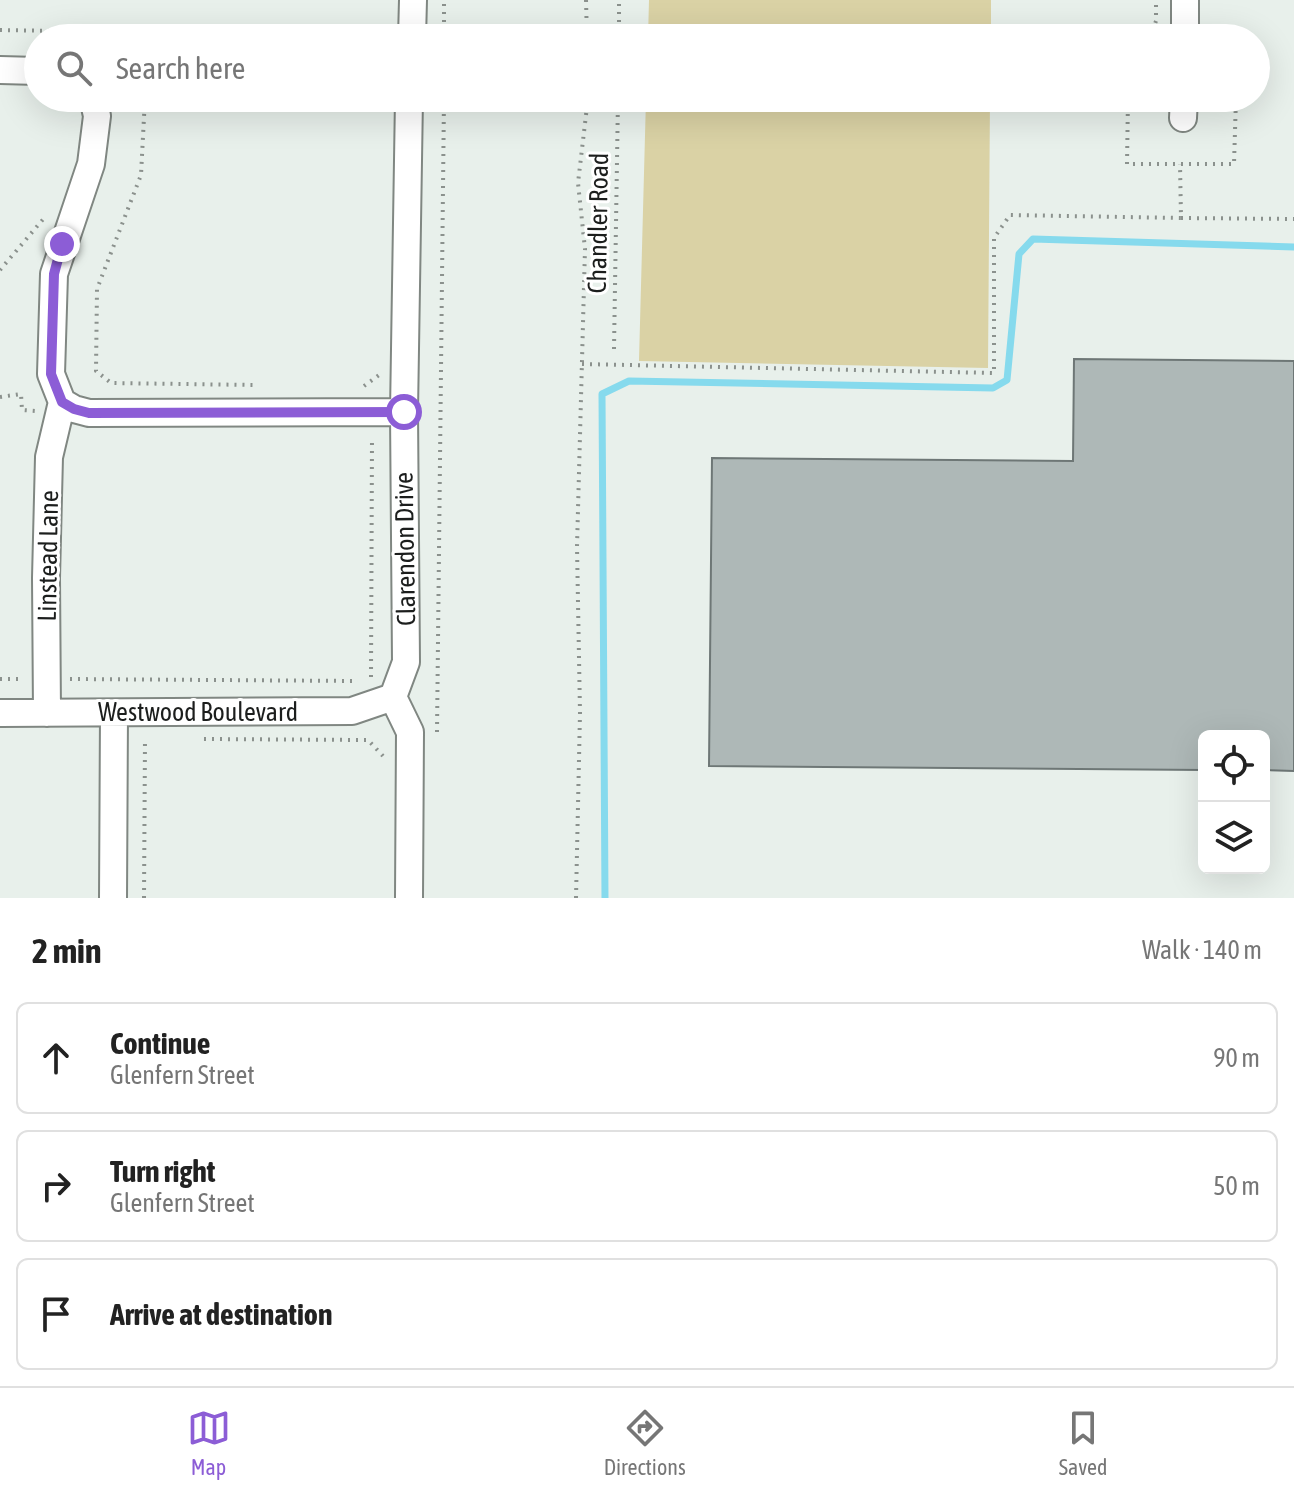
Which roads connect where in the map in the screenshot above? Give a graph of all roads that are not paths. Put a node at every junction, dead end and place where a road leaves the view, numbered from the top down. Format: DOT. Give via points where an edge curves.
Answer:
graph roads {
  1 [pos="413,0"];
  2 [pos="1185,0"];
  3 [pos="412,24"];
  4 [pos="1185,24"];
  5 [pos="0,70"];
  6 [pos="24,71"];
  7 [pos="96,112"];
  8 [pos="409,112"];
  9 [pos="62,402"];
  10 [pos="404,412"];
  11 [pos="393,697"];
  12 [pos="0,713"];
  13 [pos="47,713"];
  14 [pos="114,726"];
  15 [pos="113,898"];
  16 [pos="409,898"];
  1 -- 3 [label="street"];
  2 -- 4 [label="street"];
  5 -- 6 [label="street"];
  7 -- 9 [label="street" via="91,164 54,274 51,374"];
  8 -- 10 [label="street, Clarendon Drive"];
  9 -- 10 [label="street" via="89,413"];
  9 -- 13 [label="street, Linstead Lane" via="49,457"];
  10 -- 11 [label="street, Clarendon Drive" via="406,662"];
  11 -- 14 [label="street, Westwood Boulevard" via="352,711"];
  11 -- 16 [label="street" via="410,732"];
  12 -- 13 [label="street, Westwood Boulevard"];
  13 -- 14 [label="street, Westwood Boulevard"];
  14 -- 15 [label="street"];
}
